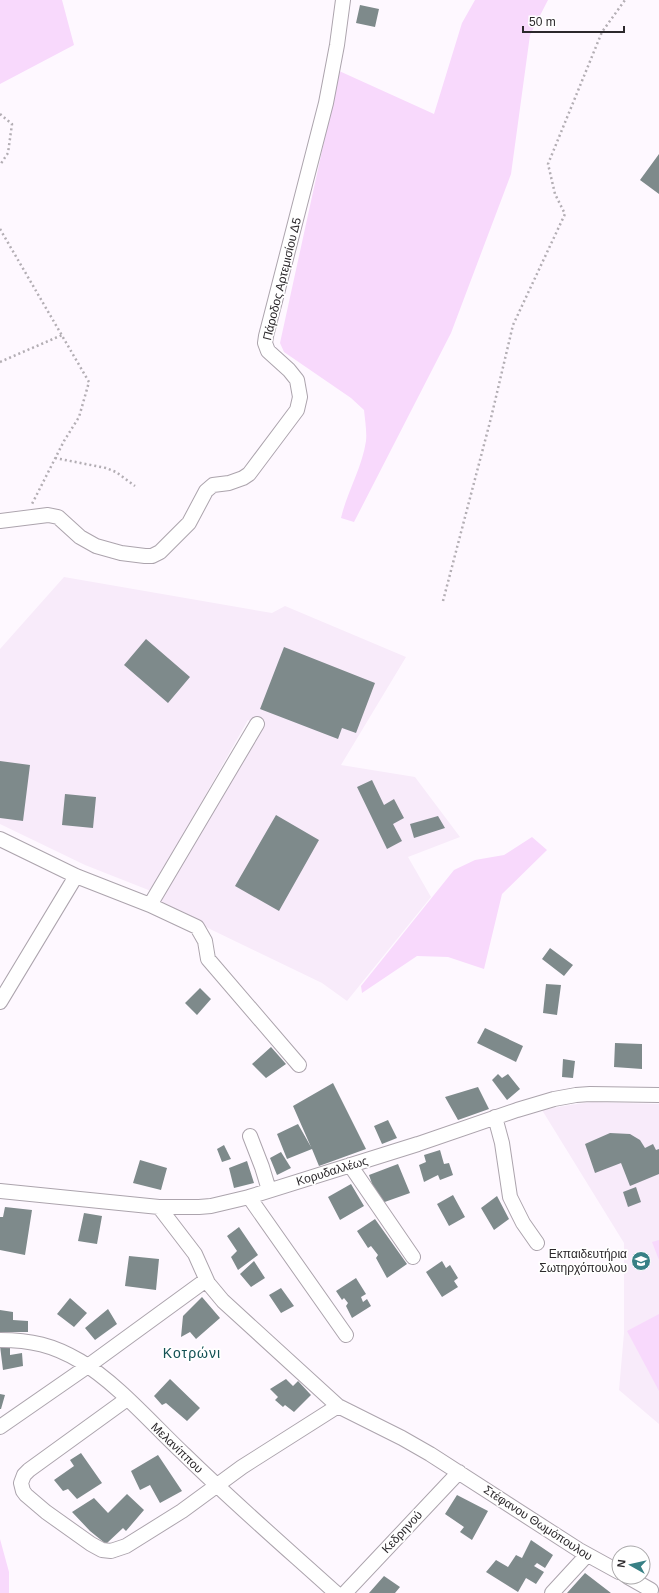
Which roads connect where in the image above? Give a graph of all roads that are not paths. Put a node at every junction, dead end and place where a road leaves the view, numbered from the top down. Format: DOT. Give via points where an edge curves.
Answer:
graph roads {
  1 [pos="343,0"];
  2 [pos="0,521"];
  3 [pos="257,724"];
  4 [pos="0,839"];
  5 [pos="76,876"];
  6 [pos="150,905"];
  7 [pos="0,1002"];
  8 [pos="299,1065"];
  9 [pos="659,1095"];
  10 [pos="495,1117"];
  11 [pos="250,1136"];
  12 [pos="350,1165"];
  13 [pos="0,1190"];
  14 [pos="269,1190"];
  15 [pos="249,1196"];
  16 [pos="159,1207"];
  17 [pos="536,1243"];
  18 [pos="412,1257"];
  19 [pos="206,1280"];
  20 [pos="346,1335"];
  21 [pos="0,1340"];
  22 [pos="88,1366"];
  23 [pos="127,1400"];
  24 [pos="338,1406"];
  25 [pos="0,1427"];
  26 [pos="459,1472"];
  27 [pos="217,1486"];
  28 [pos="587,1555"];
  29 [pos="611,1568"];
  30 [pos="336,1593"];
  31 [pos="345,1593"];
  32 [pos="552,1593"];
  1 -- 2 [label="street, Πάροδος Αρτεμισίου Δ5" via="325,109 266,336 266,348 297,380 300,397 297,410 253,469 243,478 213,485 206,491 189,523 160,552 152,556 121,553 96,546 80,537 58,517 48,515"];
  3 -- 6 [label="street"];
  4 -- 5 [label="street"];
  5 -- 6 [label="street"];
  5 -- 7 [label="street"];
  6 -- 8 [label="street" via="198,927 205,941 208,959"];
  9 -- 10 [label="street, Κορυδαλλέως" via="576,1095 541,1102"];
  10 -- 12 [label="street, Κορυδαλλέως"];
  10 -- 17 [label="street" via="502,1143 510,1197 525,1228"];
  11 -- 14 [label="street"];
  12 -- 14 [label="street, Κορυδαλλέως"];
  12 -- 18 [label="street"];
  13 -- 16 [label="street, Κορυδαλλέως"];
  14 -- 15 [label="street, Κορυδαλλέως"];
  15 -- 16 [label="street, Κορυδαλλέως" via="199,1208"];
  15 -- 20 [label="street"];
  16 -- 19 [label="street, Στέφανου Θωμόπουλου" via="195,1254"];
  19 -- 22 [label="street"];
  19 -- 24 [label="street, Στέφανου Θωμόπουλου" via="223,1301"];
  21 -- 22 [label="street, Μελανίππου" via="25,1340 47,1345"];
  22 -- 23 [label="street, Μελανίππου"];
  22 -- 25 [label="street"];
  23 -- 27 [label="street, Μελανίππου"];
  23 -- 27 [label="street" via="29,1470 21,1483 26,1495 46,1512 106,1552 130,1544"];
  24 -- 26 [label="street, Στέφανου Θωμόπουλου" via="414,1444"];
  24 -- 27 [label="street" via="266,1451"];
  26 -- 28 [label="street, Στέφανου Θωμόπουλου"];
  26 -- 31 [label="street, Κεδρηνού"];
  27 -- 30 [label="street, Μελανίππου"];
  28 -- 29 [label="street, Στέφανου Θωμόπουλου"];
  28 -- 32 [label="street"];
}
